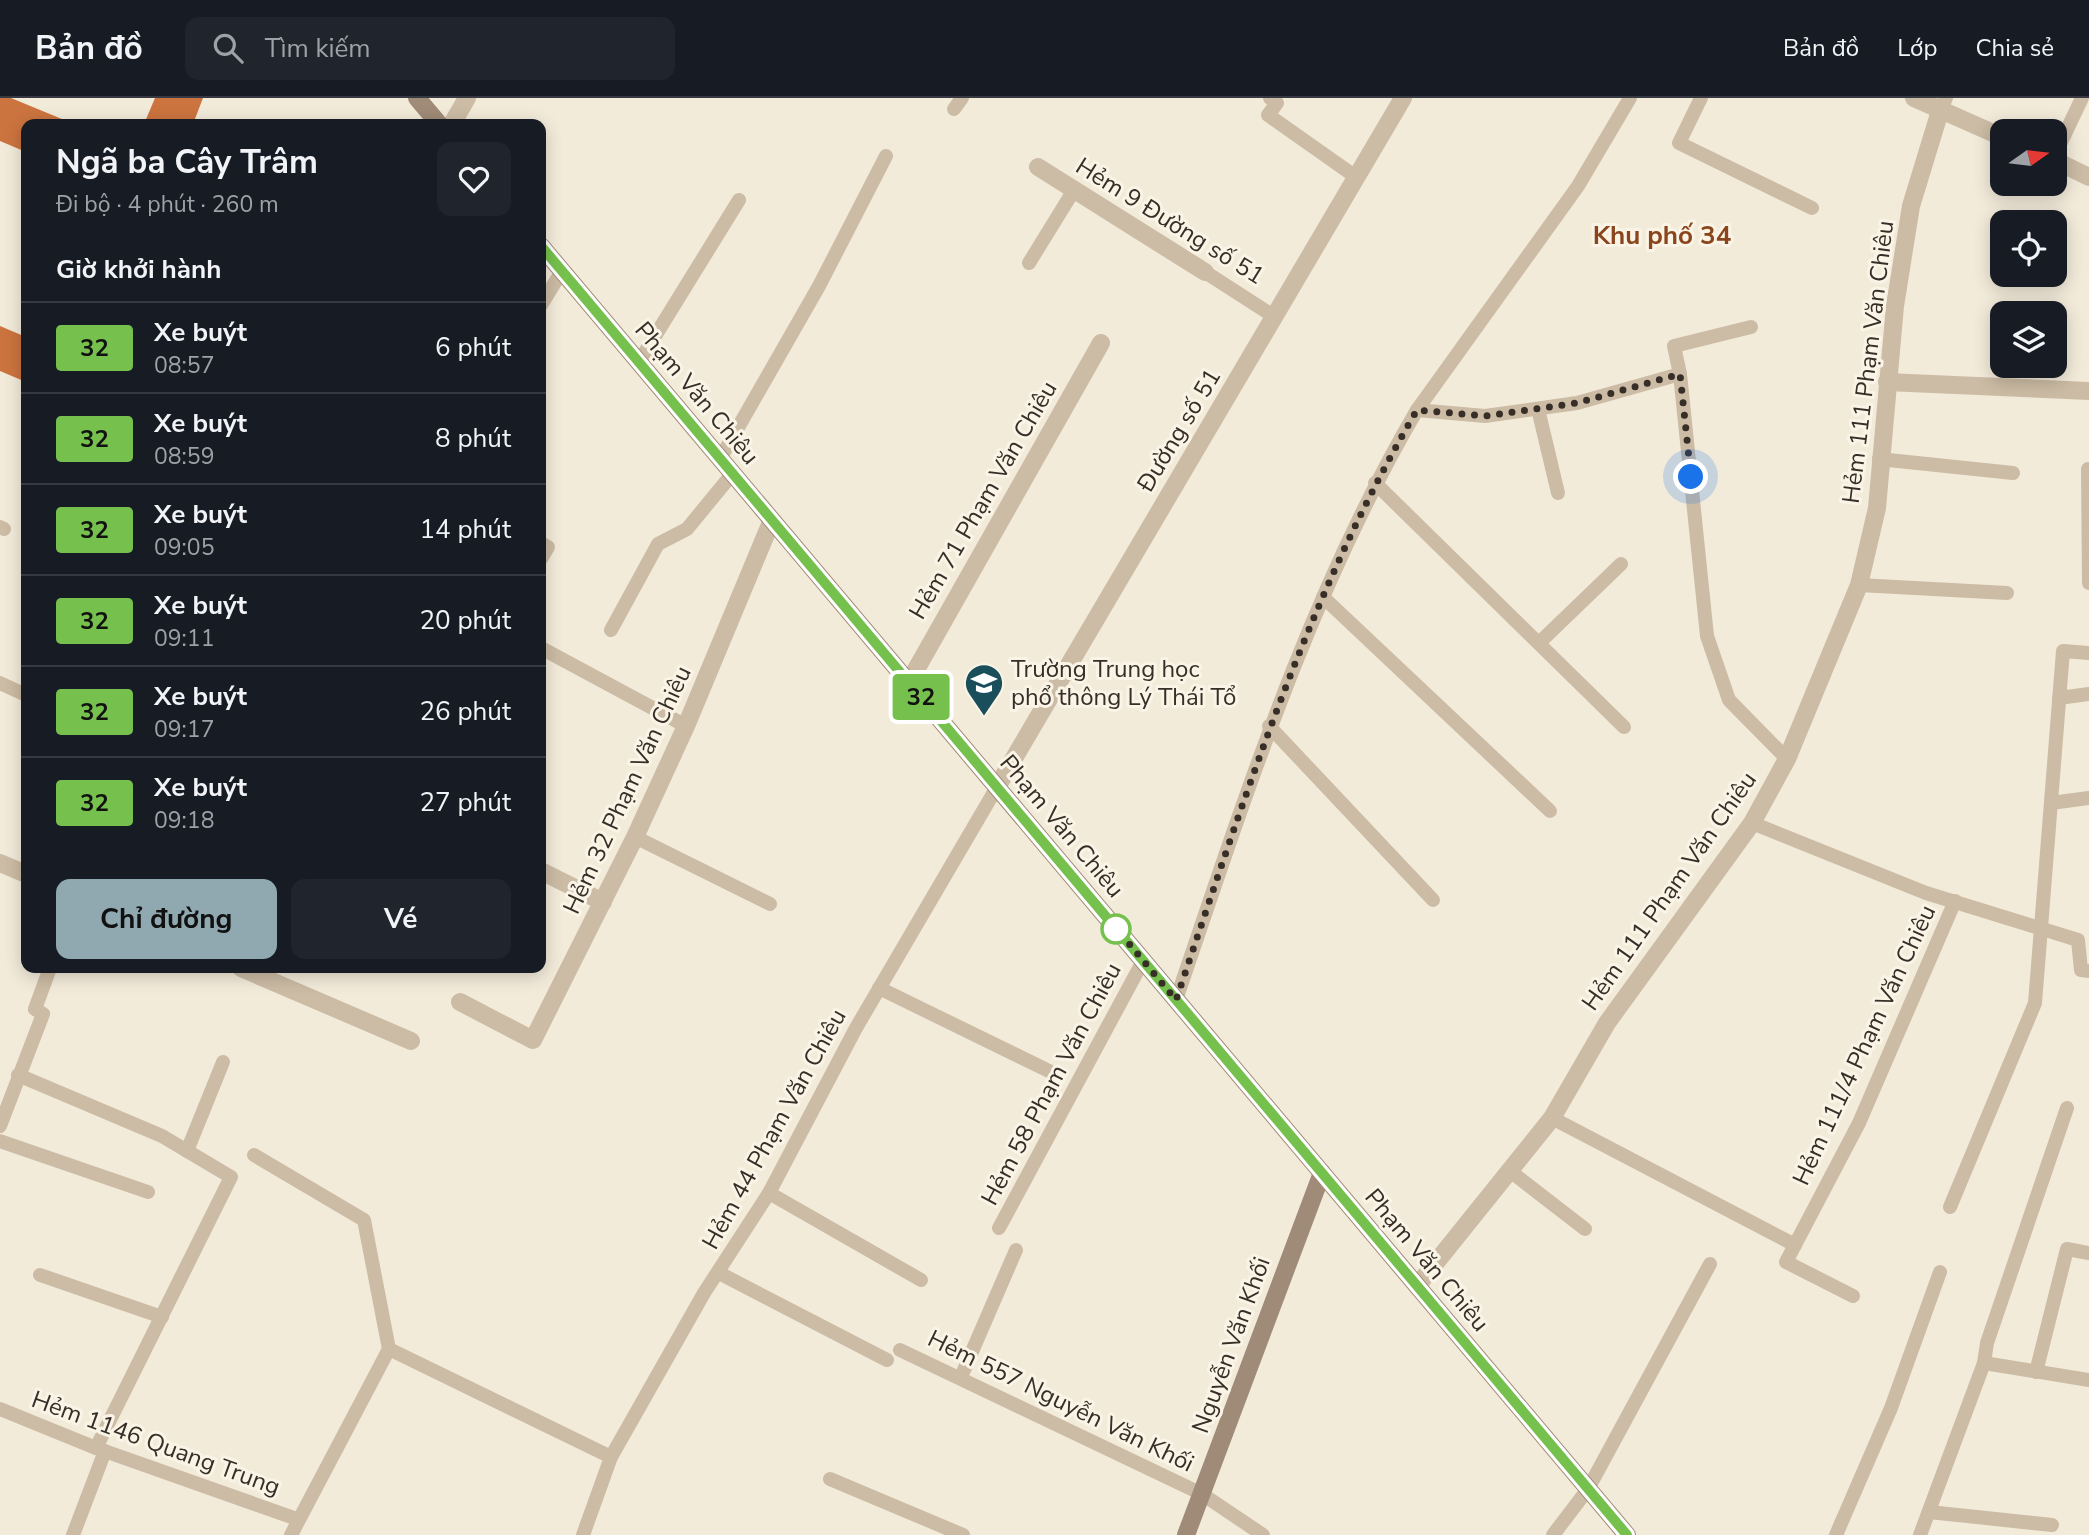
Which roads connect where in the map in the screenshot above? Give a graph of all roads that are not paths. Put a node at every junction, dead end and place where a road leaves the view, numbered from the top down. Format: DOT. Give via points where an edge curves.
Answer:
graph roads {
  1 [pos="417,98"];
  2 [pos="467,98"];
  3 [pos="1270,98"];
  4 [pos="1403,98"];
  5 [pos="1630,98"];
  6 [pos="1701,98"];
  7 [pos="1914,98"];
  8 [pos="2082,98"];
  9 [pos="1943,105"];
  10 [pos="435,119"];
  11 [pos="455,119"];
  12 [pos="1990,130"];
  13 [pos="2067,130"];
  14 [pos="886,156"];
  15 [pos="2067,165"];
  16 [pos="1038,167"];
  17 [pos="1356,177"];
  18 [pos="2089,177"];
  19 [pos="1074,190"];
  20 [pos="739,200"];
  21 [pos="1812,208"];
  22 [pos="546,252"];
  23 [pos="1029,263"];
  24 [pos="562,271"];
  25 [pos="1205,272"];
  26 [pos="546,297"];
  27 [pos="1275,317"];
  28 [pos="1751,327"];
  29 [pos="1101,343"];
  30 [pos="639,362"];
  31 [pos="1680,374"];
  32 [pos="1887,382"];
  33 [pos="2089,391"];
  34 [pos="1538,409"];
  35 [pos="1417,410"];
  36 [pos="720,459"];
  37 [pos="1879,459"];
  38 [pos="2088,470"];
  39 [pos="733,473"];
  40 [pos="2013,473"];
  41 [pos="1374,482"];
  42 [pos="1558,493"];
  43 [pos="772,520"];
  44 [pos="1621,564"];
  45 [pos="2089,583"];
  46 [pos="1859,585"];
  47 [pos="2007,593"];
  48 [pos="1323,597"];
  49 [pos="611,630"];
  50 [pos="1539,643"];
  51 [pos="546,651"];
  52 [pos="2089,653"];
  53 [pos="909,682"];
  54 [pos="0,683"];
  55 [pos="21,693"];
  56 [pos="2089,694"];
  57 [pos="2059,698"];
  58 [pos="687,726"];
  59 [pos="1269,726"];
  60 [pos="1624,727"];
  61 [pos="1787,759"];
  62 [pos="997,787"];
  63 [pos="2089,798"];
  64 [pos="2051,803"];
  65 [pos="1550,811"];
  66 [pos="1752,823"];
  67 [pos="635,837"];
  68 [pos="0,863"];
  69 [pos="21,872"];
  70 [pos="546,874"];
  71 [pos="1433,900"];
  72 [pos="1955,901"];
  73 [pos="603,902"];
  74 [pos="770,904"];
  75 [pos="2041,928"];
  76 [pos="1143,961"];
  77 [pos="2089,971"];
  78 [pos="48,973"];
  79 [pos="253,973"];
  80 [pos="879,988"];
  81 [pos="1176,1000"];
  82 [pos="460,1002"];
  83 [pos="411,1041"];
  84 [pos="223,1062"];
  85 [pos="1049,1071"];
  86 [pos="18,1075"];
  87 [pos="2067,1108"];
  88 [pos="1,1117"];
  89 [pos="1552,1118"];
  90 [pos="0,1141"];
  91 [pos="187,1151"];
  92 [pos="254,1155"];
  93 [pos="1510,1171"];
  94 [pos="1322,1172"];
  95 [pos="148,1192"];
  96 [pos="769,1193"];
  97 [pos="1951,1207"];
  98 [pos="999,1228"];
  99 [pos="1585,1229"];
  100 [pos="1795,1245"];
  101 [pos="1016,1250"];
  102 [pos="2089,1254"];
  103 [pos="1710,1264"];
  104 [pos="1940,1272"];
  105 [pos="719,1273"];
  106 [pos="40,1275"];
  107 [pos="921,1280"];
  108 [pos="1417,1286"];
  109 [pos="1853,1296"];
  110 [pos="162,1317"];
  111 [pos="389,1349"];
  112 [pos="900,1350"];
  113 [pos="887,1360"];
  114 [pos="1984,1363"];
  115 [pos="2036,1372"];
  116 [pos="961,1377"];
  117 [pos="2089,1380"];
  118 [pos="0,1409"];
  119 [pos="101,1450"];
  120 [pos="611,1457"];
  121 [pos="830,1479"];
  122 [pos="1588,1489"];
  123 [pos="1202,1494"];
  124 [pos="1929,1512"];
  125 [pos="297,1520"];
  126 [pos="2052,1525"];
  127 [pos="73,1535"];
  128 [pos="291,1535"];
  129 [pos="583,1535"];
  130 [pos="963,1535"];
  131 [pos="1186,1535"];
  132 [pos="1263,1535"];
  133 [pos="1553,1535"];
  134 [pos="1627,1535"];
  135 [pos="1836,1535"];
  136 [pos="1920,1535"];
  1 -- 10 [label="main road"];
  2 -- 11 [label="street"];
  3 -- 17 [label="lane" via="1278,103 1268,116"];
  4 -- 17 [label="street, Đường số 51"];
  5 -- 35 [label="lane" via="1578,186"];
  6 -- 21 [label="lane" via="1679,143"];
  7 -- 9 [label="street"];
  8 -- 13 [label="lane"];
  9 -- 12 [label="street"];
  9 -- 32 [label="street, Hẻm 111 Phạm Văn Chiêu" via="1911,206"];
  14 -- 36 [label="lane" via="819,286"];
  15 -- 18 [label="street"];
  16 -- 19 [label="street, Hẻm 9 Đường số 51"];
  17 -- 27 [label="street, Đường số 51"];
  19 -- 23 [label="lane"];
  19 -- 25 [label="street, Hẻm 9 Đường số 51"];
  20 -- 30 [label="lane"];
  22 -- 24 [label="main road, Phạm Văn Chiêu"];
  24 -- 26 [label="lane"];
  24 -- 30 [label="main road, Phạm Văn Chiêu"];
  25 -- 27 [label="lane, Hẻm 9 Đường số 51"];
  27 -- 62 [label="street, Đường số 51"];
  28 -- 31 [label="lane" via="1674,346"];
  29 -- 53 [label="street, Hẻm 71 Phạm Văn Chiêu"];
  30 -- 36 [label="main road, Phạm Văn Chiêu"];
  31 -- 34 [label="lane" via="1577,403"];
  31 -- 61 [label="lane" via="1707,636 1729,700"];
  32 -- 33 [label="street"];
  32 -- 37 [label="street, Hẻm 111 Phạm Văn Chiêu"];
  34 -- 35 [label="lane" via="1485,416"];
  34 -- 42 [label="lane"];
  35 -- 41 [label="lane"];
  36 -- 39 [label="main road, Phạm Văn Chiêu"];
  37 -- 40 [label="lane"];
  37 -- 46 [label="street, Hẻm 111 Phạm Văn Chiêu" via="1877,508"];
  38 -- 45 [label="lane"];
  39 -- 43 [label="main road, Phạm Văn Chiêu"];
  39 -- 49 [label="lane" via="687,529 659,544"];
  41 -- 48 [label="lane"];
  41 -- 50 [label="lane"];
  43 -- 53 [label="main road, Phạm Văn Chiêu"];
  43 -- 58 [label="street, Hẻm 32 Phạm Văn Chiêu"];
  44 -- 50 [label="lane"];
  46 -- 47 [label="lane"];
  46 -- 61 [label="street, Hẻm 111 Phạm Văn Chiêu"];
  48 -- 59 [label="lane"];
  48 -- 65 [label="lane"];
  50 -- 60 [label="lane"];
  51 -- 58 [label="lane"];
  52 -- 57 [label="lane" via="2063,651"];
  53 -- 62 [label="main road, Phạm Văn Chiêu"];
  54 -- 55 [label="lane"];
  56 -- 57 [label="lane"];
  57 -- 64 [label="lane"];
  58 -- 67 [label="street, Hẻm 32 Phạm Văn Chiêu"];
  59 -- 71 [label="lane"];
  59 -- 81 [label="lane"];
  61 -- 66 [label="street, Hẻm 111 Phạm Văn Chiêu"];
  62 -- 76 [label="main road, Phạm Văn Chiêu"];
  62 -- 80 [label="lane, Hẻm 44 Phạm Văn Chiêu"];
  63 -- 64 [label="lane"];
  64 -- 75 [label="lane"];
  66 -- 72 [label="lane"];
  66 -- 89 [label="street, Hẻm 111 Phạm Văn Chiêu" via="1607,1023"];
  67 -- 73 [label="street, Hẻm 32 Phạm Văn Chiêu"];
  67 -- 74 [label="lane"];
  68 -- 69 [label="street"];
  70 -- 73 [label="street"];
  72 -- 75 [label="lane"];
  72 -- 100 [label="lane, Hẻm 111/4 Phạm Văn Chiêu" via="1859,1123"];
  73 -- 82 [label="street, Hẻm 32 Phạm Văn Chiêu" via="533,1040"];
  75 -- 77 [label="lane" via="2078,940 2081,970"];
  75 -- 97 [label="lane" via="2035,1003"];
  76 -- 81 [label="main road, Phạm Văn Chiêu"];
  76 -- 98 [label="lane, Hẻm 58 Phạm Văn Chiêu"];
  78 -- 86 [label="lane" via="36,1009 43,1014"];
  79 -- 83 [label="street"];
  80 -- 85 [label="lane"];
  80 -- 96 [label="lane, Hẻm 44 Phạm Văn Chiêu"];
  81 -- 94 [label="main road, Phạm Văn Chiêu"];
  84 -- 91 [label="lane"];
  86 -- 88 [label="lane"];
  86 -- 91 [label="lane"];
  87 -- 114 [label="lane"];
  89 -- 93 [label="street, Hẻm 111 Phạm Văn Chiêu"];
  89 -- 100 [label="lane"];
  90 -- 95 [label="lane"];
  91 -- 110 [label="lane" via="231,1177"];
  92 -- 111 [label="lane" via="364,1220"];
  93 -- 99 [label="lane"];
  93 -- 108 [label="street, Hẻm 111 Phạm Văn Chiêu"];
  94 -- 108 [label="main road, Phạm Văn Chiêu"];
  94 -- 123 [label="main road, Nguyễn Văn Khối"];
  96 -- 105 [label="lane, Hẻm 44 Phạm Văn Chiêu"];
  96 -- 107 [label="lane"];
  100 -- 109 [label="lane" via="1786,1262"];
  101 -- 116 [label="lane"];
  102 -- 115 [label="lane" via="2067,1249"];
  103 -- 122 [label="lane"];
  104 -- 135 [label="lane" via="1891,1408"];
  105 -- 113 [label="lane"];
  105 -- 120 [label="lane, Hẻm 44 Phạm Văn Chiêu"];
  106 -- 110 [label="lane"];
  108 -- 122 [label="main road, Phạm Văn Chiêu"];
  110 -- 119 [label="lane"];
  111 -- 120 [label="lane"];
  111 -- 125 [label="lane"];
  112 -- 116 [label="lane, Hẻm 557 Nguyễn Văn Khối"];
  114 -- 115 [label="lane"];
  114 -- 124 [label="lane"];
  115 -- 117 [label="lane"];
  116 -- 123 [label="lane, Hẻm 557 Nguyễn Văn Khối"];
  118 -- 119 [label="lane, Hẻm 1146 Quang Trung"];
  119 -- 125 [label="lane, Hẻm 1146 Quang Trung"];
  119 -- 127 [label="lane"];
  120 -- 129 [label="lane, Hẻm 44 Phạm Văn Chiêu"];
  121 -- 130 [label="lane"];
  122 -- 133 [label="lane"];
  122 -- 134 [label="main road, Phạm Văn Chiêu"];
  123 -- 131 [label="main road, Nguyễn Văn Khối"];
  123 -- 132 [label="lane, Hẻm 557 Nguyễn Văn Khối"];
  124 -- 126 [label="lane"];
  124 -- 136 [label="lane"];
  125 -- 128 [label="lane"];
}
